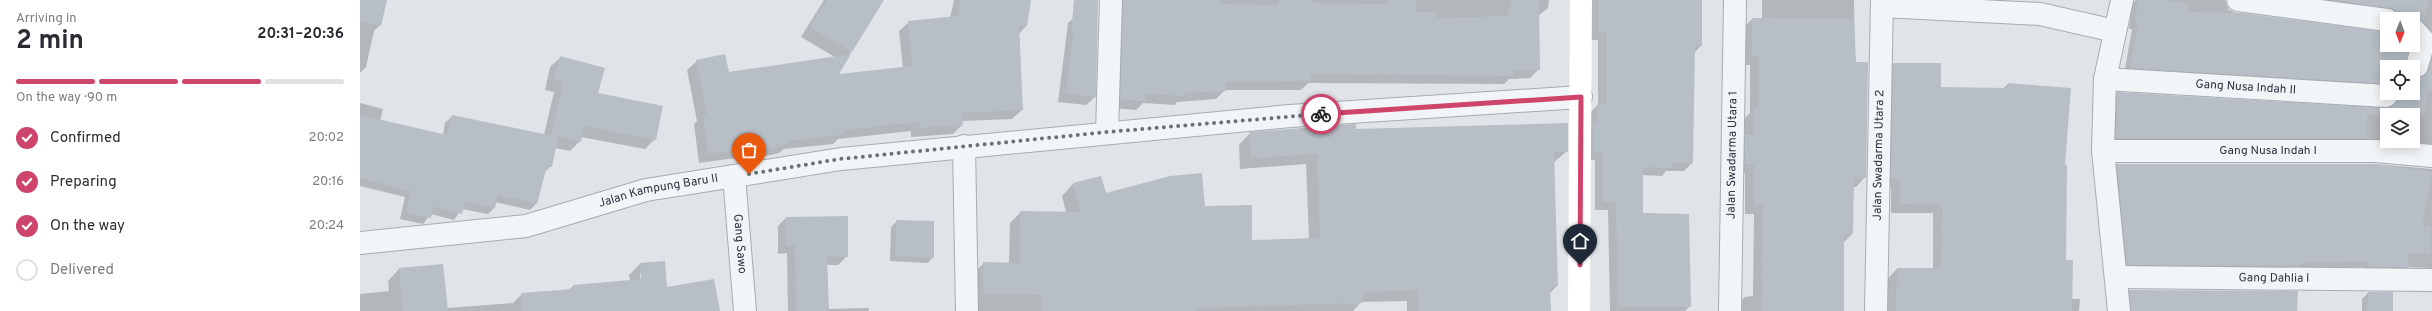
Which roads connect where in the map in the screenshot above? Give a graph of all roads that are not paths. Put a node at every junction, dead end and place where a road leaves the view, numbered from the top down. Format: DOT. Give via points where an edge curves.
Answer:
graph roads {
  1 [pos="1111,0"];
  2 [pos="1581,0"];
  3 [pos="1735,0"];
  4 [pos="2122,0"];
  5 [pos="2238,0"];
  6 [pos="1882,3"];
  7 [pos="2040,7"];
  8 [pos="2380,19"];
  9 [pos="2115,31"];
  10 [pos="2423,37"];
  11 [pos="2418,60"];
  12 [pos="2105,79"];
  13 [pos="2380,96"];
  14 [pos="1581,97"];
  15 [pos="1107,132"];
  16 [pos="964,146"];
  17 [pos="2103,151"];
  18 [pos="2432,156"];
  19 [pos="734,176"];
  20 [pos="360,243"];
  21 [pos="2117,277"];
  22 [pos="2432,280"];
  23 [pos="745,311"];
  24 [pos="967,311"];
  25 [pos="1579,311"];
  26 [pos="1730,311"];
  27 [pos="1876,311"];
  28 [pos="2119,311"];
  1 -- 15 [label="street"];
  2 -- 14 [label="main road"];
  3 -- 26 [label="street, Jalan Swadarma Utara 1"];
  4 -- 9 [label="street"];
  5 -- 8 [label="street"];
  6 -- 7 [label="street"];
  6 -- 27 [label="street, Jalan Swadarma Utara 2"];
  7 -- 9 [label="street"];
  9 -- 12 [label="street"];
  10 -- 11 [label="street"];
  12 -- 13 [label="street, Gang Nusa Indah II"];
  12 -- 17 [label="street"];
  14 -- 15 [label="street, Jalan Kampung Baru II" via="1290,116"];
  14 -- 25 [label="main road"];
  15 -- 16 [label="street, Jalan Kampung Baru II"];
  16 -- 19 [label="street, Jalan Kampung Baru II" via="840,159"];
  16 -- 24 [label="street"];
  17 -- 18 [label="street, Gang Nusa Indah I" via="2376,151"];
  17 -- 21 [label="street"];
  19 -- 20 [label="street, Jalan Kampung Baru II" via="646,190 526,226"];
  19 -- 23 [label="street, Gang Sawo"];
  21 -- 22 [label="street, Gang Dahlia I"];
  21 -- 28 [label="street"];
}
